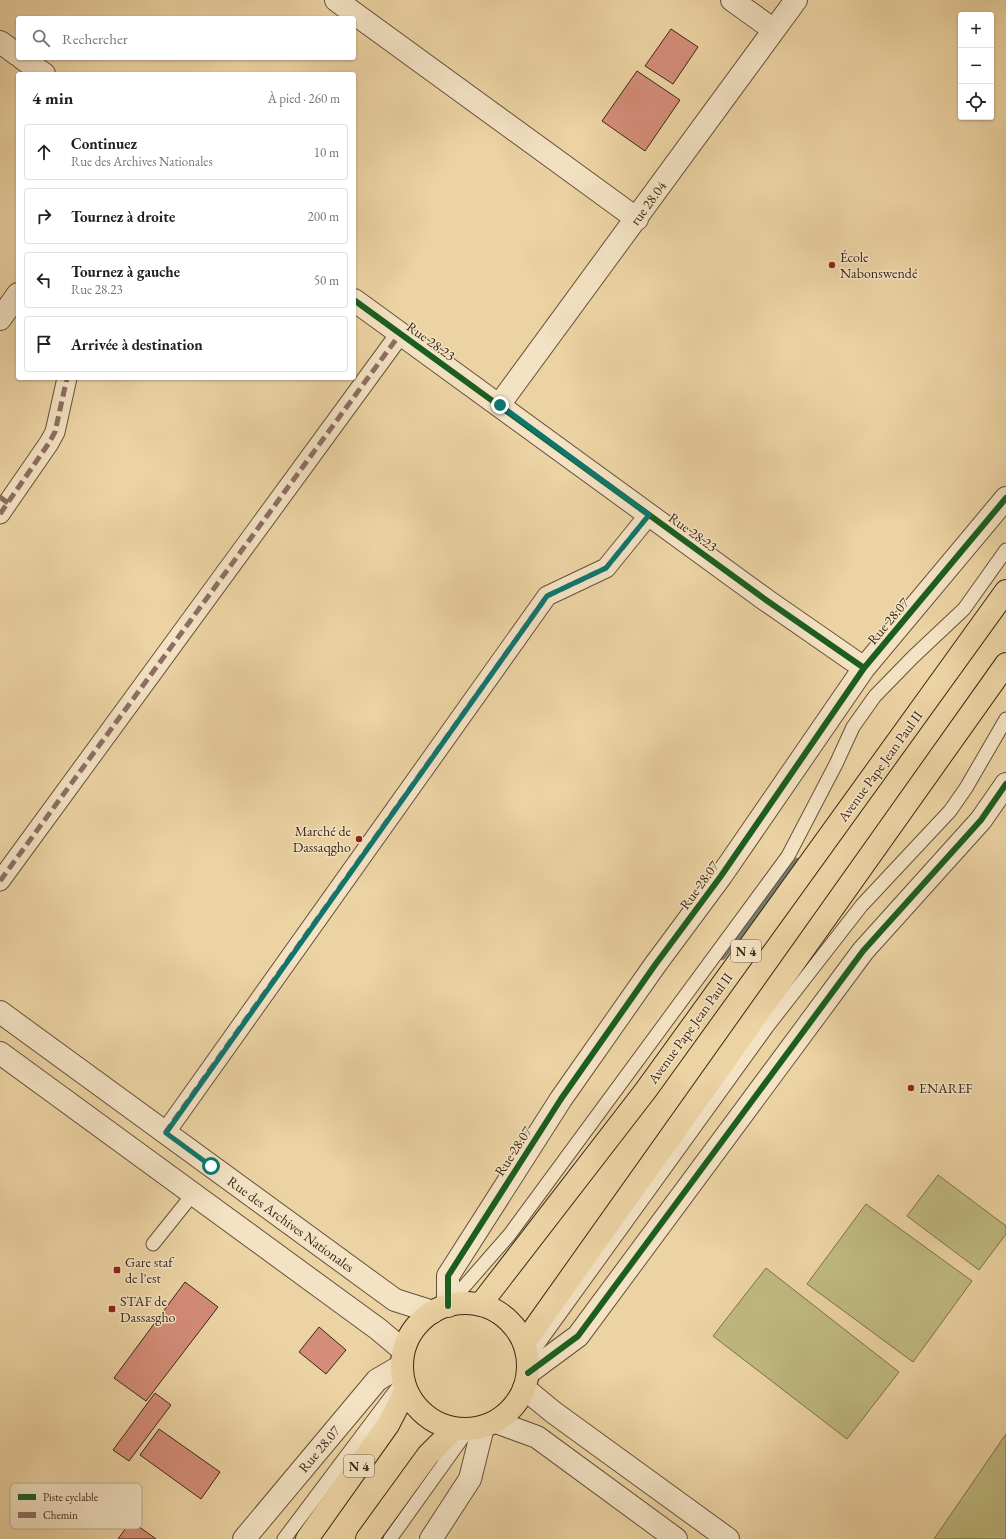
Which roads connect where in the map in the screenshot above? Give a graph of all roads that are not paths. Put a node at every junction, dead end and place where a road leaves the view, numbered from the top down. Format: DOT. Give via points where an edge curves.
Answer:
graph roads {
  1 [pos="336,0"];
  2 [pos="732,0"];
  3 [pos="796,0"];
  4 [pos="774,30"];
  5 [pos="0,42"];
  6 [pos="16,54"];
  7 [pos="25,60"];
  8 [pos="41,72"];
  9 [pos="637,218"];
  10 [pos="16,297"];
  11 [pos="356,301"];
  12 [pos="0,319"];
  13 [pos="400,334"];
  14 [pos="67,380"];
  15 [pos="500,405"];
  16 [pos="1006,498"];
  17 [pos="3,505"];
  18 [pos="649,515"];
  19 [pos="1006,550"];
  20 [pos="1006,591"];
  21 [pos="1006,664"];
  22 [pos="864,668"];
  23 [pos="1006,719"];
  24 [pos="1006,784"];
  25 [pos="0,881"];
  26 [pos="0,1012"];
  27 [pos="0,1053"];
  28 [pos="166,1133"];
  29 [pos="193,1194"];
  30 [pos="153,1244"];
  31 [pos="480,1305"];
  32 [pos="440,1309"];
  33 [pos="526,1366"];
  34 [pos="403,1372"];
  35 [pos="475,1427"];
  36 [pos="244,1539"];
  37 [pos="284,1539"];
  38 [pos="307,1539"];
  39 [pos="367,1539"];
  40 [pos="390,1539"];
  41 [pos="430,1539"];
  42 [pos="676,1539"];
  43 [pos="728,1539"];
  1 -- 9 [label="street"];
  2 -- 4 [label="street"];
  3 -- 4 [label="street, rue 28.04"];
  4 -- 9 [label="street, rue 28.04"];
  5 -- 6 [label="street"];
  7 -- 8 [label="street"];
  9 -- 15 [label="street, rue 28.04"];
  10 -- 12 [label="street"];
  11 -- 13 [label="street, Rue 28.23"];
  13 -- 15 [label="street, Rue 28.23"];
  13 -- 25 [label="street"];
  14 -- 17 [label="street" via="55,432"];
  15 -- 18 [label="street, Rue 28.23"];
  16 -- 22 [label="street, Rue 28.07"];
  18 -- 22 [label="street, Rue 28.23"];
  18 -- 28 [label="street" via="606,568 547,596"];
  19 -- 32 [label="lane" via="964,609 875,696 853,727 788,856 510,1234"];
  20 -- 31 [label="highway, Avenue Pape Jean Paul II / N 4" via="646,1090"];
  21 -- 33 [label="highway"];
  22 -- 32 [label="street, Rue 28.07" via="721,876 561,1099 448,1276"];
  23 -- 33 [label="lane" via="950,811 862,905 771,1021"];
  24 -- 33 [label="street" via="981,820 863,951 578,1336"];
  26 -- 28 [label="street, Rue des Archives Nationales"];
  27 -- 29 [label="street"];
  28 -- 32 [label="street, Rue des Archives Nationales" via="395,1300"];
  29 -- 30 [label="lane"];
  29 -- 34 [label="street" via="372,1324"];
  31 -- 32 [label="highway" via="464,1303"];
  31 -- 33 [label="highway" via="494,1310 517,1330"];
  32 -- 34 [label="highway, N 4" via="411,1331"];
  33 -- 35 [label="highway" via="517,1402 508,1413"];
  33 -- 43 [label="street" via="559,1416"];
  34 -- 35 [label="highway" via="409,1398 428,1418 440,1425"];
  34 -- 36 [label="street, Rue 28.07" via="377,1380"];
  34 -- 37 [label="lane"];
  34 -- 38 [label="highway, N 4" via="388,1425"];
  35 -- 39 [label="highway" via="428,1455"];
  35 -- 40 [label="lane"];
  35 -- 41 [label="street" via="470,1479"];
  35 -- 42 [label="street" via="536,1437"];
}
